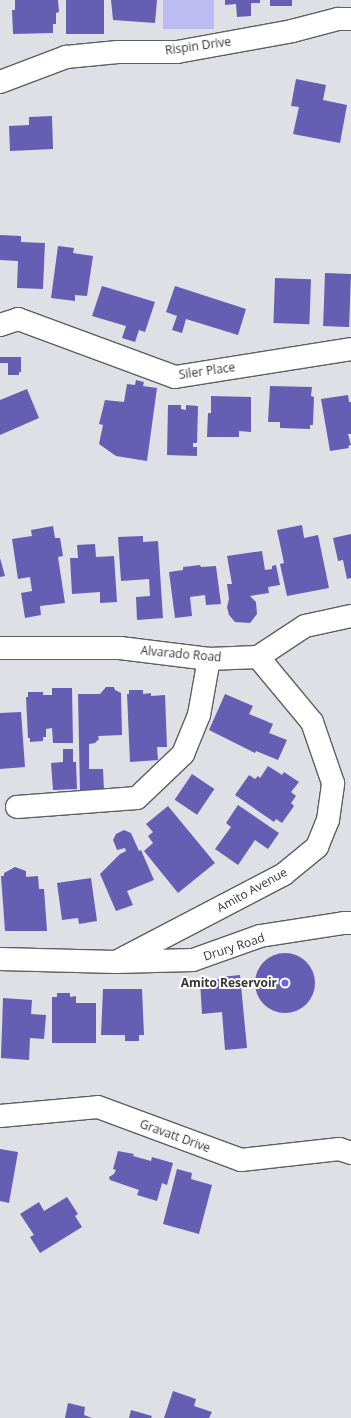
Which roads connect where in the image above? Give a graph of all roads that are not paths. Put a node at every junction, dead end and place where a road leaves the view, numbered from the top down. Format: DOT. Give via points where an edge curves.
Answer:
graph roads {
  1 [pos="351,19"];
  2 [pos="0,82"];
  3 [pos="0,325"];
  4 [pos="351,349"];
  5 [pos="351,616"];
  6 [pos="0,648"];
  7 [pos="258,657"];
  8 [pos="209,659"];
  9 [pos="17,807"];
  10 [pos="351,923"];
  11 [pos="0,960"];
  12 [pos="116,962"];
  13 [pos="0,1116"];
  14 [pos="351,1153"];
  1 -- 2 [label="street, Rispin Drive" via="338,19 292,31 176,52 118,52 66,57"];
  3 -- 4 [label="street, Siler Place" via="18,319 175,377"];
  5 -- 7 [label="street" via="305,626"];
  6 -- 8 [label="street, Alvarado Road" via="120,648"];
  7 -- 8 [label="street, Alvarado Road"];
  7 -- 12 [label="street, Amito Avenue" via="312,722 333,783 328,820 317,847 284,874"];
  8 -- 9 [label="street" via="199,715 184,754 137,798"];
  10 -- 12 [label="street, Drury Road" via="260,936 193,960"];
  11 -- 12 [label="street, Amito Avenue"];
  13 -- 14 [label="street, Gravatt Drive" via="98,1107 241,1160 339,1149"];
}
